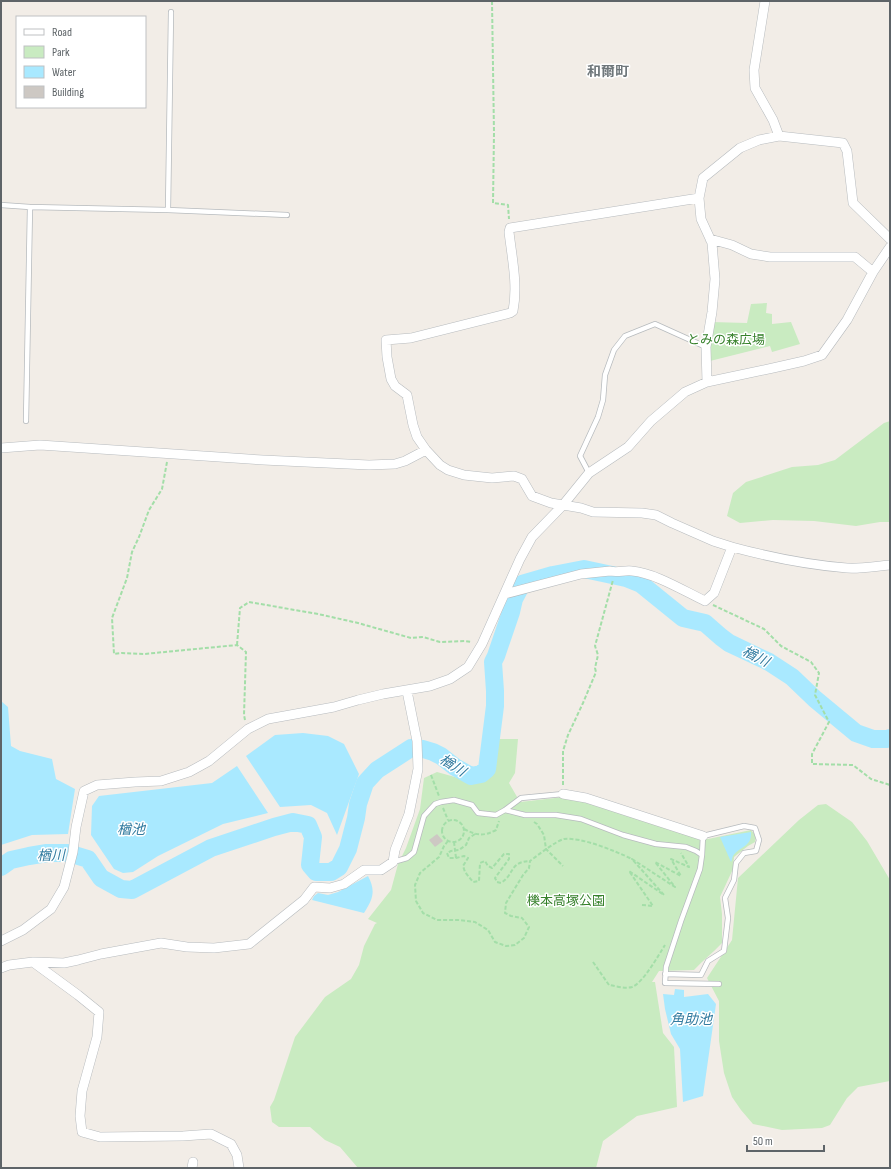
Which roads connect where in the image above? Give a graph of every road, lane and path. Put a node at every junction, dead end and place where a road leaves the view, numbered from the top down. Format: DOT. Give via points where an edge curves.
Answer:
graph roads {
  1 [pos="492,1"];
  2 [pos="765,1"];
  3 [pos="171,12"];
  4 [pos="779,136"];
  5 [pos="699,198"];
  6 [pos="1,205"];
  7 [pos="30,208"];
  8 [pos="168,210"];
  9 [pos="287,215"];
  10 [pos="510,228"];
  11 [pos="710,239"];
  12 [pos="890,239"];
  13 [pos="890,247"];
  14 [pos="873,272"];
  15 [pos="706,346"];
  16 [pos="707,382"];
  17 [pos="26,420"];
  18 [pos="1,448"];
  19 [pos="426,450"];
  20 [pos="168,454"];
  21 [pos="589,473"];
  22 [pos="563,505"];
  23 [pos="732,547"];
  24 [pos="890,565"];
  25 [pos="613,572"];
  26 [pos="505,594"];
  27 [pos="705,601"];
  28 [pos="482,644"];
  29 [pos="237,645"];
  30 [pos="407,691"];
  31 [pos="248,729"];
  32 [pos="890,785"];
  33 [pos="563,794"];
  34 [pos="505,810"];
  35 [pos="496,815"];
  36 [pos="525,815"];
  37 [pos="464,829"];
  38 [pos="475,834"];
  39 [pos="703,836"];
  40 [pos="448,841"];
  41 [pos="454,842"];
  42 [pos="683,847"];
  43 [pos="546,849"];
  44 [pos="456,850"];
  45 [pos="702,855"];
  46 [pos="456,858"];
  47 [pos="632,859"];
  48 [pos="530,860"];
  49 [pos="393,862"];
  50 [pos="563,866"];
  51 [pos="642,905"];
  52 [pos="1,941"];
  53 [pos="668,941"];
  54 [pos="33,962"];
  55 [pos="593,962"];
  56 [pos="1,968"];
  57 [pos="665,974"];
  58 [pos="719,984"];
  59 [pos="239,1168"];
  1 -- 10 [label="path" via="493,203 508,205"];
  2 -- 4 [label="street" via="754,70 755,88"];
  3 -- 8 [label="lane"];
  4 -- 5 [label="street" via="759,140 730,155 703,178"];
  4 -- 12 [label="street" via="843,144 847,151 853,203"];
  5 -- 10 [label="street"];
  5 -- 11 [label="street" via="701,219"];
  6 -- 7 [label="lane"];
  7 -- 8 [label="lane"];
  7 -- 17 [label="lane"];
  8 -- 9 [label="lane"];
  10 -- 19 [label="street" via="508,232 514,276 513,311 411,338 386,340 391,379 395,386 407,395 417,437"];
  11 -- 14 [label="street" via="732,245 750,254 770,257 855,257"];
  11 -- 15 [label="street" via="715,279"];
  13 -- 14 [label="street"];
  14 -- 16 [label="street" via="847,320 822,355"];
  15 -- 16 [label="street"];
  15 -- 21 [label="lane" via="655,324 625,336 614,350 605,375 602,405 580,456"];
  16 -- 21 [label="street" via="685,392 651,421 628,447"];
  18 -- 20 [label="street" via="40,446"];
  19 -- 20 [label="street" via="395,464 369,465"];
  19 -- 22 [label="street" via="448,470 464,475 492,478 514,476 522,479 532,496"];
  20 -- 29 [label="path" via="162,489 149,510 132,552 127,578 112,618 114,654 144,654"];
  21 -- 22 [label="street"];
  22 -- 23 [label="street" via="593,512 656,515"];
  22 -- 26 [label="street" via="532,537"];
  23 -- 24 [label="street" via="813,564 849,568"];
  23 -- 27 [label="street" via="714,593"];
  25 -- 26 [label="street" via="581,574"];
  25 -- 27 [label="street" via="632,571 646,575"];
  25 -- 33 [label="path" via="595,646 598,655 596,672 563,751"];
  26 -- 28 [label="street"];
  27 -- 32 [label="path" via="764,629 781,646 811,662 819,673 815,695 829,722 812,754 812,764 853,765 871,779"];
  28 -- 29 [label="path" via="440,642 423,637 411,638 318,614 249,602 240,608"];
  28 -- 30 [label="street" via="468,667 430,686"];
  29 -- 31 [label="path" via="246,652 244,716"];
  30 -- 31 [label="street" via="268,719"];
  30 -- 49 [label="street" via="417,741 418,770 409,814"];
  31 -- 52 [label="street" via="210,761 189,772 161,781 97,785 84,791 64,887 51,909 23,930"];
  33 -- 34 [label="lane" via="521,798"];
  33 -- 39 [label="street" via="592,800"];
  34 -- 35 [label="lane"];
  34 -- 36 [label="lane"];
  35 -- 38 [label="path" via="499,820 496,830 488,834"];
  35 -- 49 [label="lane" via="478,813 472,805 454,800 435,804 424,816 414,852 407,858"];
  36 -- 42 [label="lane" via="556,815 581,819 623,835 656,844"];
  36 -- 43 [label="path" via="537,824 544,835"];
  37 -- 38 [label="path"];
  37 -- 40 [label="path" via="458,820 448,820 441,828 444,838"];
  37 -- 41 [label="path" via="464,835"];
  38 -- 44 [label="path" via="468,838 466,845"];
  39 -- 45 [label="lane"];
  39 -- 57 [label="lane" via="744,826 755,828 760,840 756,851 744,853 736,863 734,880 725,898 728,918 724,951 708,961 701,975"];
  40 -- 41 [label="path"];
  40 -- 48 [label="path" via="439,857 420,873 415,885 416,901 423,913 437,920 475,922 488,930 495,942 506,946 515,945 524,938 529,927 522,918 505,913 506,903 529,868"];
  41 -- 44 [label="path"];
  42 -- 45 [label="lane"];
  42 -- 47 [label="path" via="681,853 689,867 671,859 682,876 655,862 675,887"];
  43 -- 47 [label="path" via="563,839 579,840"];
  43 -- 48 [label="path"];
  43 -- 50 [label="path"];
  44 -- 46 [label="path"];
  44 -- 46 [label="path" via="447,853 449,858"];
  45 -- 57 [label="lane" via="700,869"];
  46 -- 48 [label="path" via="468,858 463,866 473,882 479,881 480,863 485,861 492,868 504,854 508,854 509,860 495,878 501,883 517,864"];
  47 -- 51 [label="path" via="664,895 629,871 653,906"];
  49 -- 54 [label="street" via="382,870 364,870 344,884 330,888 314,887 304,900 249,944 214,948 160,943 64,963"];
  53 -- 55 [label="path" via="641,980 632,987 610,985"];
  54 -- 56 [label="street"];
  54 -- 59 [label="street" via="99,1012 97,1037 82,1091 82,1132 100,1137 211,1134 231,1144 237,1155"];
  57 -- 58 [label="lane" via="665,983"];
}
